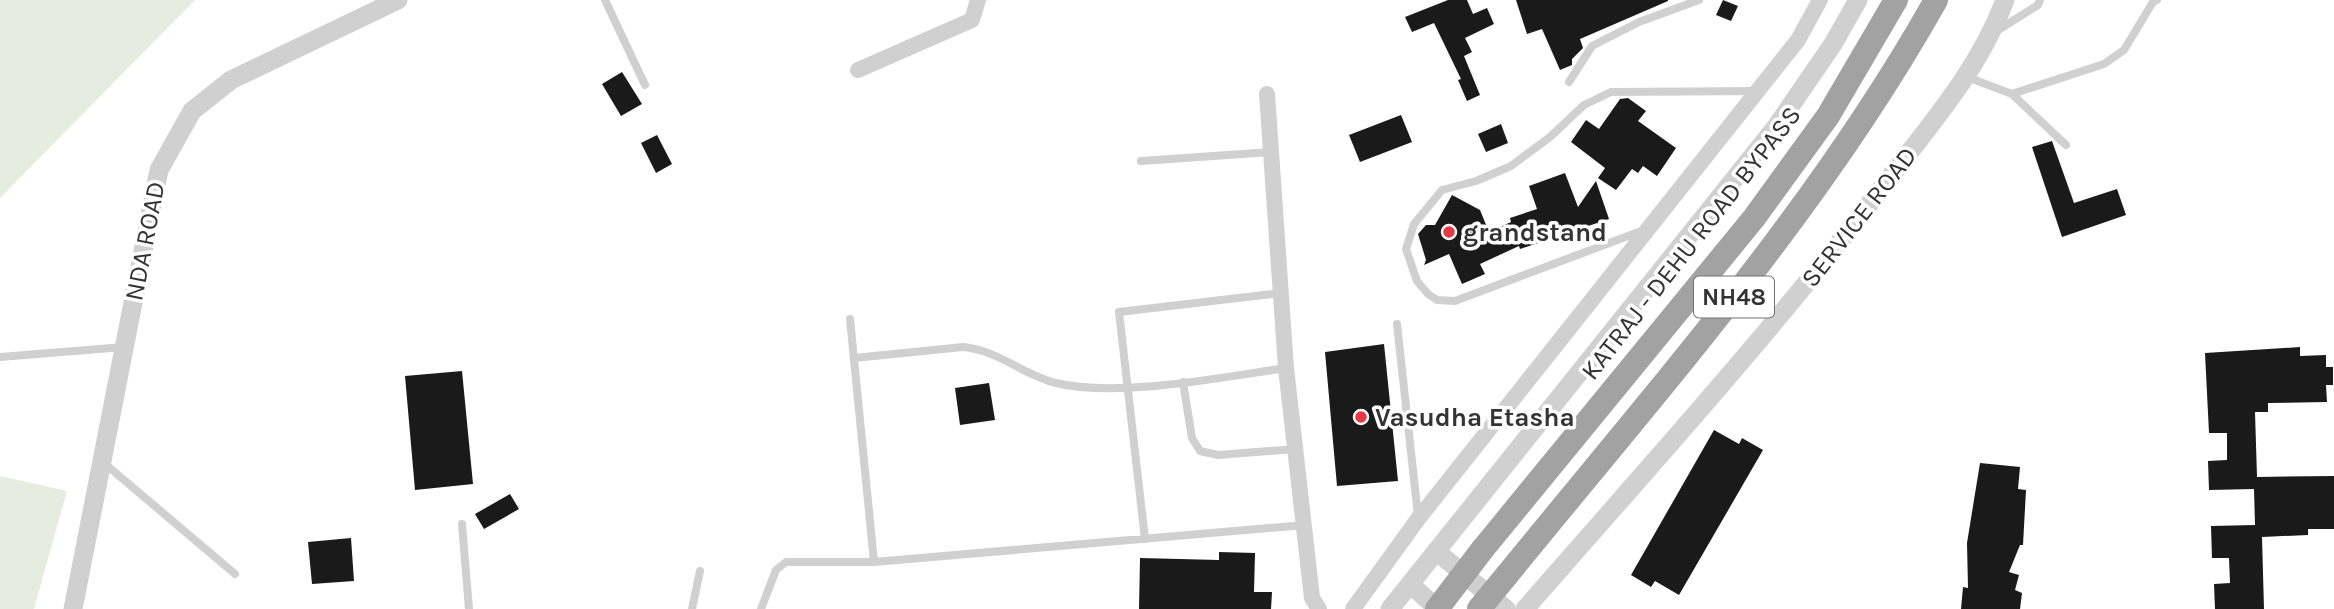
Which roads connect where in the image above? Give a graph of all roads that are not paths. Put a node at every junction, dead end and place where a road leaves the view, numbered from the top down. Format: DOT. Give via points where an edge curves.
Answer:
graph roads {
  1 [pos="398,0"];
  2 [pos="605,0"];
  3 [pos="978,0"];
  4 [pos="1699,0"];
  5 [pos="1820,0"];
  6 [pos="1858,0"];
  7 [pos="1896,0"];
  8 [pos="1936,0"];
  9 [pos="2005,0"];
  10 [pos="2040,0"];
  11 [pos="2157,0"];
  12 [pos="1993,34"];
  13 [pos="858,70"];
  14 [pos="1967,77"];
  15 [pos="1569,82"];
  16 [pos="645,85"];
  17 [pos="1758,90"];
  18 [pos="1268,94"];
  19 [pos="2012,94"];
  20 [pos="2066,145"];
  21 [pos="1271,152"];
  22 [pos="1141,161"];
  23 [pos="1650,227"];
  24 [pos="1281,293"];
  25 [pos="850,319"];
  26 [pos="1397,324"];
  27 [pos="124,347"];
  28 [pos="0,357"];
  29 [pos="854,358"];
  30 [pos="1286,368"];
  31 [pos="1183,382"];
  32 [pos="1126,386"];
  33 [pos="1296,449"];
  34 [pos="102,460"];
  35 [pos="1418,519"];
  36 [pos="463,524"];
  37 [pos="1306,525"];
  38 [pos="1144,539"];
  39 [pos="1436,551"];
  40 [pos="874,562"];
  41 [pos="700,571"];
  42 [pos="235,574"];
  43 [pos="1410,584"];
  44 [pos="73,609"];
  45 [pos="469,609"];
  46 [pos="692,609"];
  47 [pos="761,609"];
  48 [pos="1319,609"];
  49 [pos="1353,609"];
  50 [pos="1390,609"];
  51 [pos="1438,609"];
  52 [pos="1479,609"];
  53 [pos="1506,609"];
  54 [pos="1525,609"];
  1 -- 27 [label="street, NDA ROAD" via="231,80 192,111 159,170"];
  2 -- 16 [label="lane"];
  3 -- 13 [label="street" via="972,20"];
  4 -- 15 [label="lane" via="1592,46"];
  5 -- 17 [label="street" via="1798,40"];
  6 -- 39 [label="street" via="1776,127"];
  7 -- 51 [label="highway, KATRAJ - DEHU ROAD BYPASS / NH48, bridge" via="1828,116 1754,218"];
  8 -- 52 [label="highway, NH48, bridge" via="1844,149 1767,256"];
  9 -- 12 [label="street, SERVICE ROAD"];
  10 -- 12 [label="lane"];
  11 -- 19 [label="lane" via="2124,50 2104,64"];
  12 -- 14 [label="street, SERVICE ROAD"];
  14 -- 19 [label="lane"];
  14 -- 54 [label="street, SERVICE ROAD" via="1827,260"];
  17 -- 23 [label="street"];
  17 -- 23 [label="lane" via="1611,92 1584,105 1511,166 1442,190 1413,224 1406,249 1417,281 1428,294 1437,300 1455,301"];
  18 -- 21 [label="street"];
  19 -- 20 [label="lane"];
  21 -- 22 [label="lane"];
  21 -- 24 [label="street"];
  23 -- 35 [label="street"];
  24 -- 30 [label="street"];
  24 -- 32 [label="lane" via="1119,312"];
  25 -- 29 [label="lane"];
  26 -- 35 [label="lane"];
  27 -- 28 [label="lane"];
  27 -- 34 [label="street, NDA ROAD"];
  29 -- 32 [label="lane" via="977,348 1059,384"];
  29 -- 40 [label="lane"];
  30 -- 31 [label="lane"];
  30 -- 33 [label="street"];
  31 -- 32 [label="lane"];
  31 -- 33 [label="lane" via="1192,438 1200,451 1218,455"];
  32 -- 38 [label="lane"];
  33 -- 37 [label="street"];
  34 -- 42 [label="lane"];
  34 -- 44 [label="street, NDA ROAD"];
  35 -- 49 [label="street"];
  36 -- 45 [label="lane"];
  37 -- 38 [label="lane"];
  37 -- 48 [label="street" via="1312,598"];
  38 -- 40 [label="lane"];
  39 -- 43 [label="street"];
  39 -- 53 [label="street"];
  40 -- 47 [label="lane" via="786,562 776,570"];
  41 -- 46 [label="lane"];
  43 -- 50 [label="street"];
  43 -- 51 [label="street"];
}
